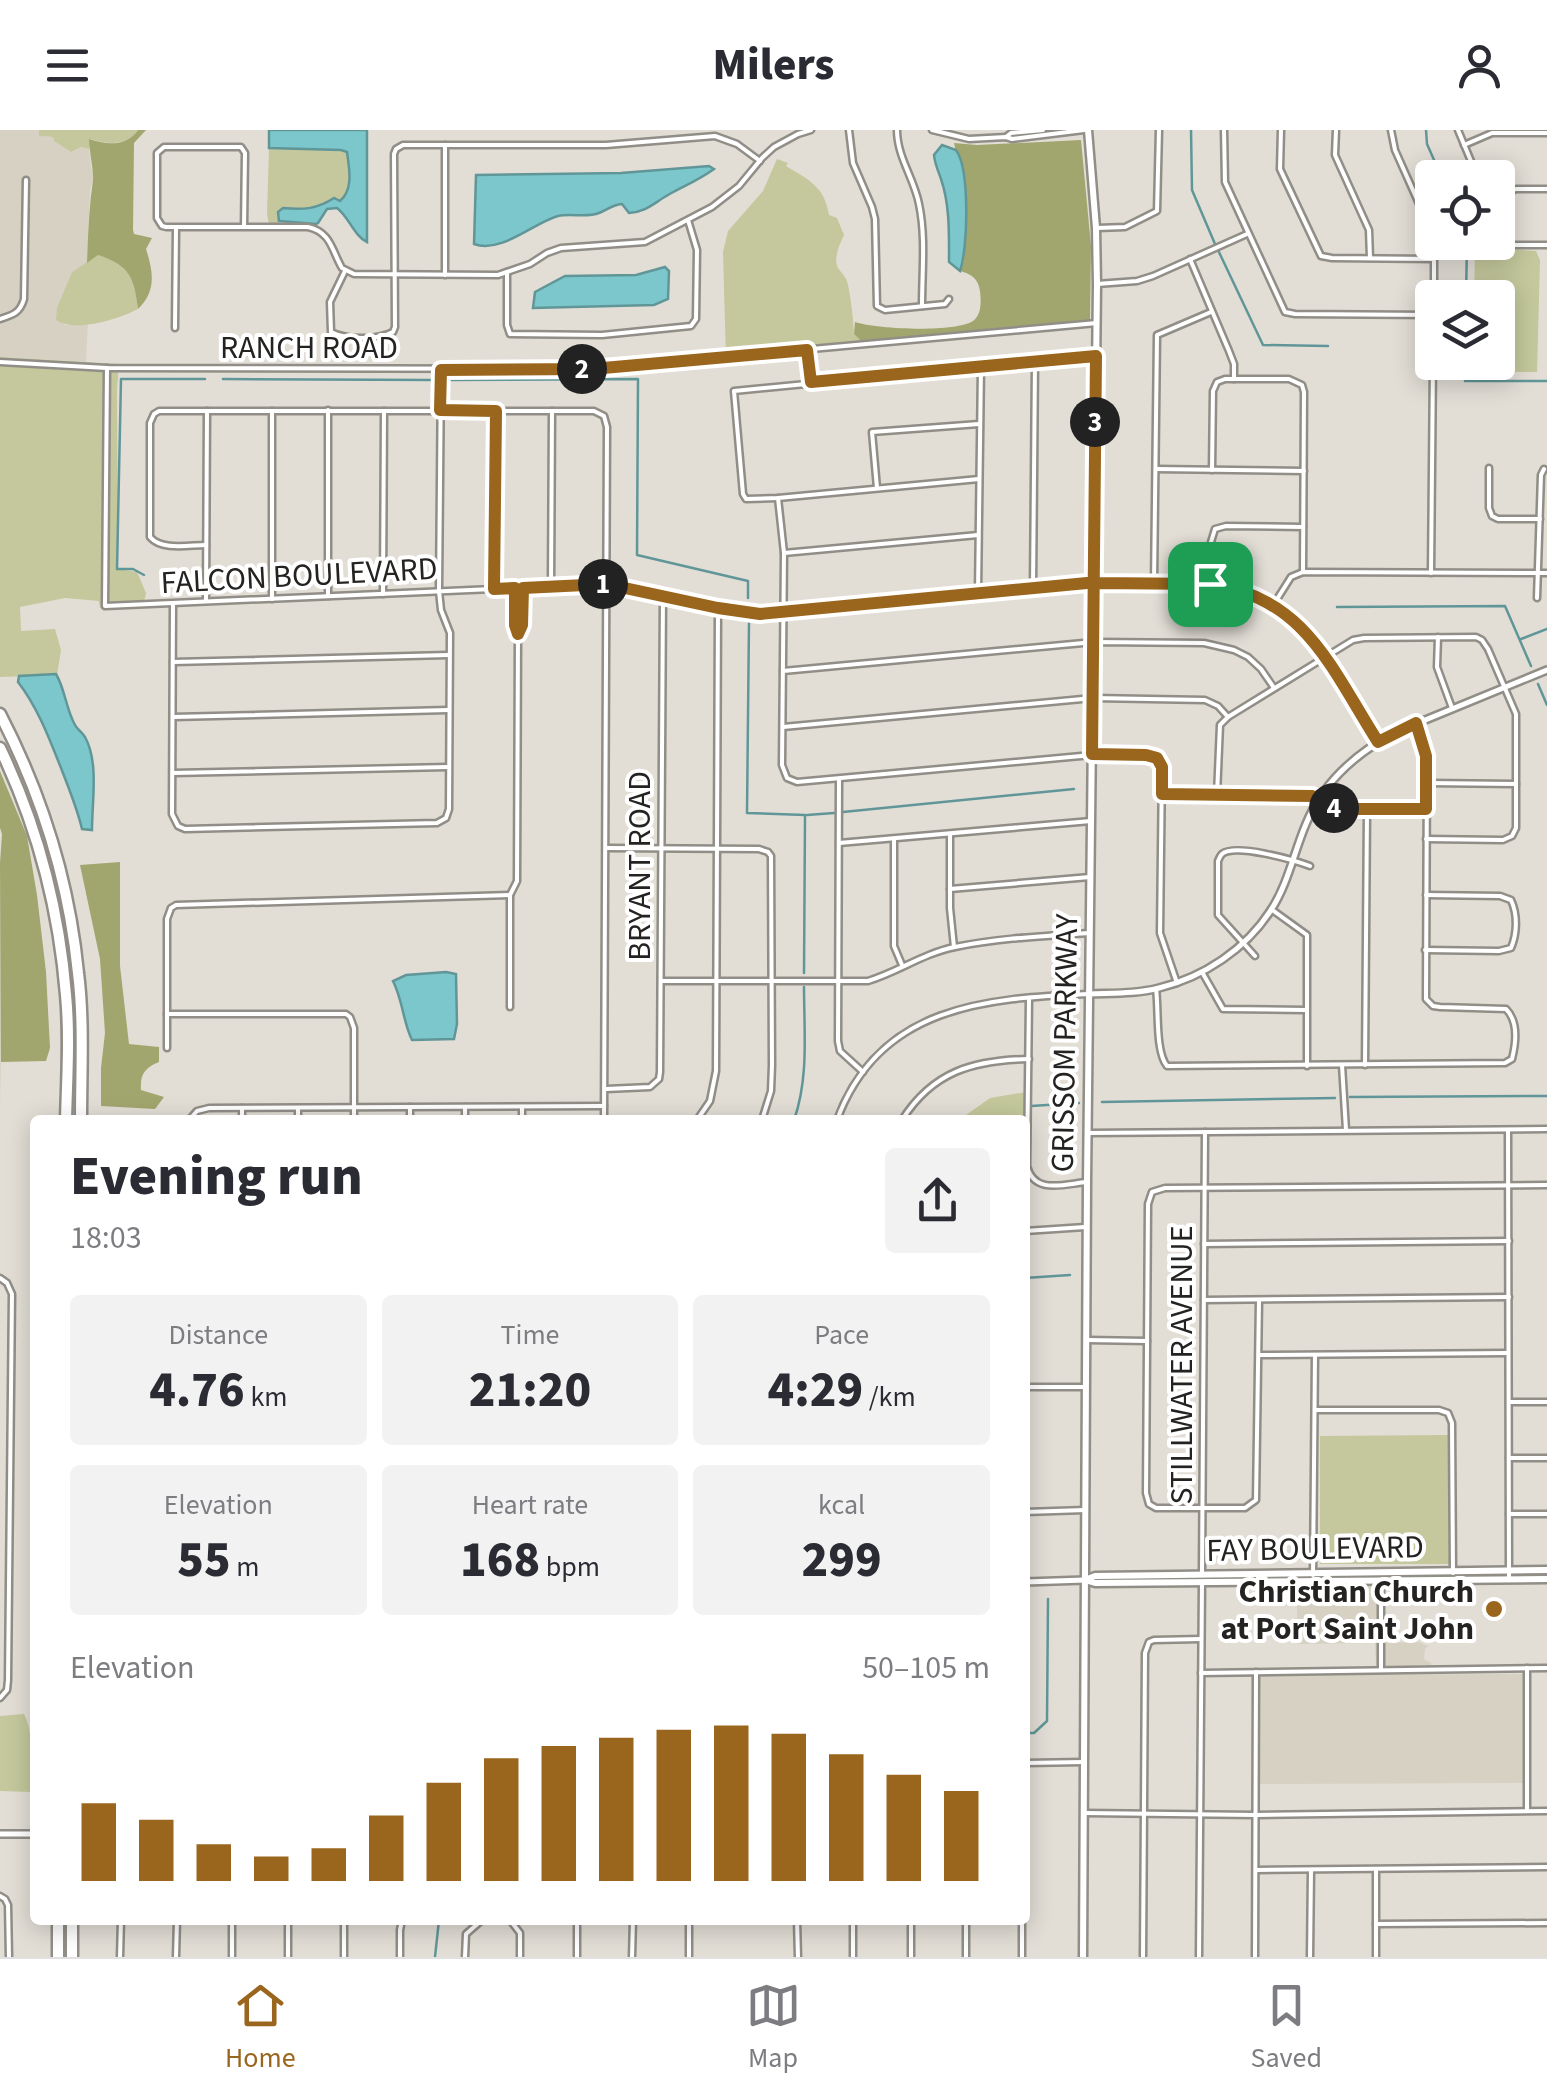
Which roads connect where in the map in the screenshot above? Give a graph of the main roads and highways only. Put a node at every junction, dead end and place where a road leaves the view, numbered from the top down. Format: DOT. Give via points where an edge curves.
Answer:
graph roads {
  1 [pos="1086,130"];
  2 [pos="0,714"];
  3 [pos="0,748"];
  4 [pos="66,1115"];
  5 [pos="81,1115"];
  6 [pos="1547,1570"];
  7 [pos="1509,1575"];
  8 [pos="1547,1578"];
  9 [pos="1085,1580"];
  10 [pos="58,1925"];
  11 [pos="72,1925"];
  12 [pos="58,1957"];
  13 [pos="72,1957"];
  14 [pos="1083,1957"];
  1 -- 9 [label="main road, GRISSOM PARKWAY" via="1097,323"];
  2 -- 5 [label="highway" via="34,788 72,922"];
  3 -- 4 [label="highway" via="35,833 59,936"];
  6 -- 7 [label="main road, FAY BOULEVARD"];
  7 -- 8 [label="main road, FAY BOULEVARD"];
  7 -- 9 [label="main road, FAY BOULEVARD"];
  9 -- 14 [label="main road, GRISSOM PARKWAY"];
  10 -- 12 [label="highway"];
  11 -- 13 [label="highway"];
}
